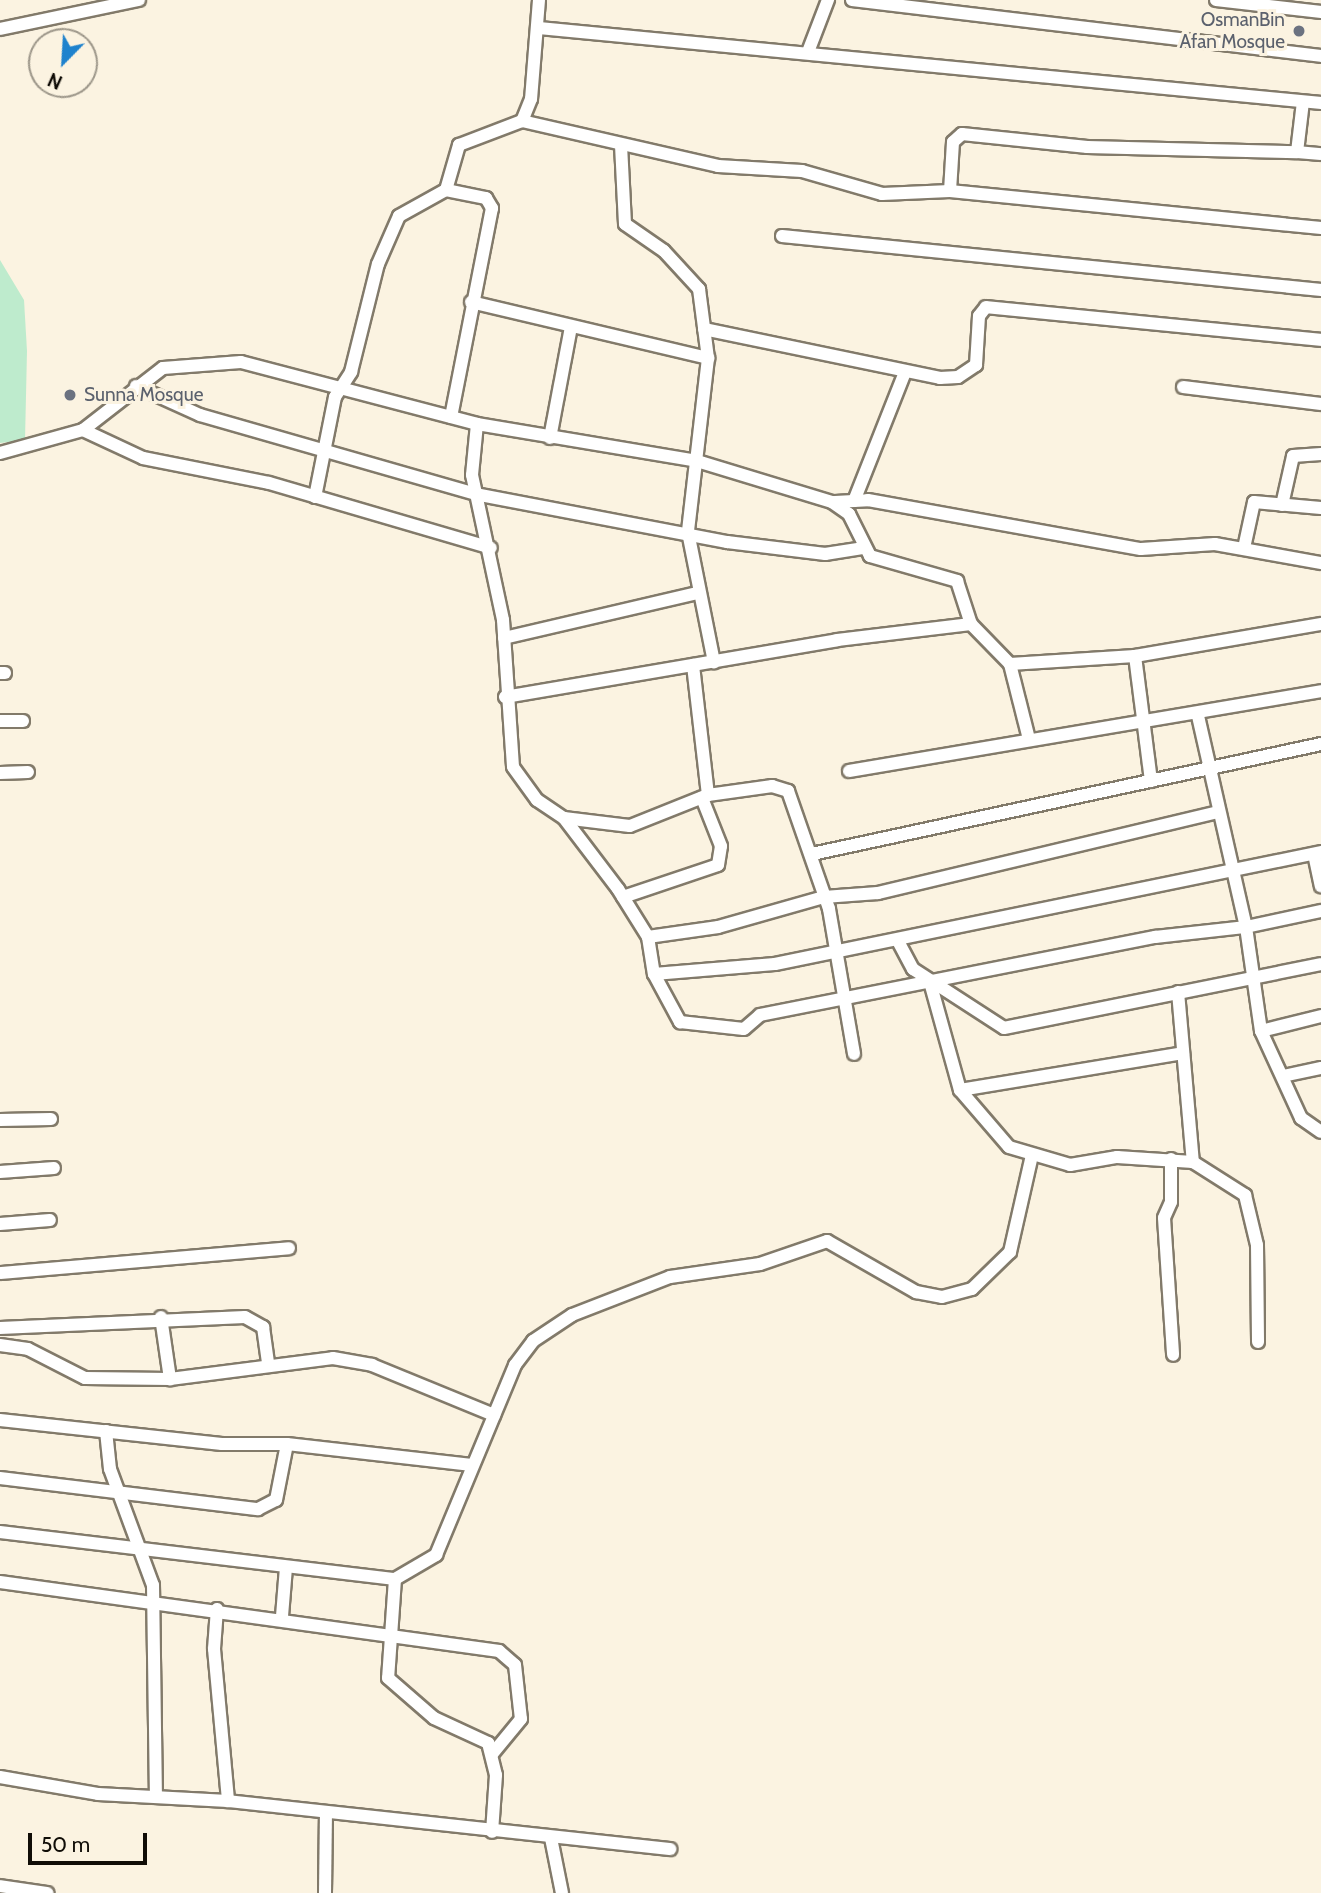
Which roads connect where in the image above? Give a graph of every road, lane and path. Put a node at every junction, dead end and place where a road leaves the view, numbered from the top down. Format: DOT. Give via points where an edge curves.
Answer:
graph roads {
  1 [pos="139,0"];
  2 [pos="539,0"];
  3 [pos="828,0"];
  4 [pos="852,0"];
  5 [pos="1216,0"];
  6 [pos="1321,12"];
  7 [pos="540,28"];
  8 [pos="0,29"];
  9 [pos="808,52"];
  10 [pos="1321,56"];
  11 [pos="1303,102"];
  12 [pos="1321,103"];
  13 [pos="522,121"];
  14 [pos="621,145"];
  15 [pos="1297,152"];
  16 [pos="1321,154"];
  17 [pos="446,190"];
  18 [pos="950,191"];
  19 [pos="1321,228"];
  20 [pos="782,236"];
  21 [pos="1321,290"];
  22 [pos="471,302"];
  23 [pos="571,327"];
  24 [pos="704,328"];
  25 [pos="1321,340"];
  26 [pos="708,358"];
  27 [pos="905,372"];
  28 [pos="342,385"];
  29 [pos="136,386"];
  30 [pos="1183,387"];
  31 [pos="1321,404"];
  32 [pos="451,417"];
  33 [pos="477,424"];
  34 [pos="83,430"];
  35 [pos="550,438"];
  36 [pos="325,448"];
  37 [pos="0,453"];
  38 [pos="1321,454"];
  39 [pos="696,461"];
  40 [pos="475,494"];
  41 [pos="316,497"];
  42 [pos="853,501"];
  43 [pos="832,502"];
  44 [pos="1282,505"];
  45 [pos="1321,508"];
  46 [pos="688,532"];
  47 [pos="491,548"];
  48 [pos="863,548"];
  49 [pos="1244,548"];
  50 [pos="1321,563"];
  51 [pos="698,593"];
  52 [pos="971,624"];
  53 [pos="1321,624"];
  54 [pos="504,638"];
  55 [pos="1135,656"];
  56 [pos="714,662"];
  57 [pos="1010,664"];
  58 [pos="693,665"];
  59 [pos="1321,691"];
  60 [pos="505,697"];
  61 [pos="1198,716"];
  62 [pos="0,721"];
  63 [pos="23,721"];
  64 [pos="1140,723"];
  65 [pos="1029,739"];
  66 [pos="1321,744"];
  67 [pos="1209,768"];
  68 [pos="849,771"];
  69 [pos="27,772"];
  70 [pos="0,773"];
  71 [pos="1151,781"];
  72 [pos="705,797"];
  73 [pos="1217,812"];
  74 [pos="564,818"];
  75 [pos="1317,853"];
  76 [pos="812,854"];
  77 [pos="1236,871"];
  78 [pos="1321,886"];
  79 [pos="623,897"];
  80 [pos="824,897"];
  81 [pos="1321,911"];
  82 [pos="1245,927"];
  83 [pos="648,937"];
  84 [pos="898,941"];
  85 [pos="838,953"];
  86 [pos="1321,964"];
  87 [pos="654,974"];
  88 [pos="1250,978"];
  89 [pos="930,982"];
  90 [pos="1178,992"];
  91 [pos="845,1000"];
  92 [pos="1321,1016"];
  93 [pos="1261,1031"];
  94 [pos="854,1054"];
  95 [pos="1183,1054"];
  96 [pos="1321,1068"];
  97 [pos="1283,1076"];
  98 [pos="960,1090"];
  99 [pos="51,1119"];
  100 [pos="0,1120"];
  101 [pos="1321,1132"];
  102 [pos="1032,1155"];
  103 [pos="1171,1159"];
  104 [pos="1193,1161"];
  105 [pos="54,1168"];
  106 [pos="0,1172"];
  107 [pos="50,1220"];
  108 [pos="0,1224"];
  109 [pos="289,1248"];
  110 [pos="0,1273"];
  111 [pos="161,1318"];
  112 [pos="0,1328"];
  113 [pos="1258,1342"];
  114 [pos="0,1344"];
  115 [pos="1173,1355"];
  116 [pos="268,1362"];
  117 [pos="170,1379"];
  118 [pos="494,1415"];
  119 [pos="0,1420"];
  120 [pos="106,1431"];
  121 [pos="287,1444"];
  122 [pos="472,1465"];
  123 [pos="0,1478"];
  124 [pos="123,1497"];
  125 [pos="0,1532"];
  126 [pos="137,1548"];
  127 [pos="286,1567"];
  128 [pos="395,1579"];
  129 [pos="0,1581"];
  130 [pos="153,1601"];
  131 [pos="217,1609"];
  132 [pos="282,1616"];
  133 [pos="390,1633"];
  134 [pos="494,1753"];
  135 [pos="0,1777"];
  136 [pos="156,1796"];
  137 [pos="228,1801"];
  138 [pos="326,1812"];
  139 [pos="492,1832"];
  140 [pos="551,1838"];
  141 [pos="670,1849"];
  142 [pos="0,1886"];
  143 [pos="47,1893"];
  144 [pos="325,1893"];
  145 [pos="562,1893"];
  1 -- 8 [label="street"];
  2 -- 7 [label="street"];
  3 -- 9 [label="street"];
  4 -- 10 [label="street"];
  5 -- 6 [label="street"];
  7 -- 9 [label="street"];
  7 -- 13 [label="street"];
  9 -- 11 [label="street"];
  11 -- 12 [label="street"];
  11 -- 15 [label="street"];
  13 -- 14 [label="street"];
  13 -- 17 [label="street" via="458,145"];
  14 -- 18 [label="street" via="718,166 802,171 882,194"];
  14 -- 24 [label="street" via="625,224 695,280"];
  15 -- 16 [label="street"];
  15 -- 18 [label="street" via="1087,147 962,134 953,142"];
  17 -- 22 [label="street" via="491,202"];
  17 -- 28 [label="street" via="400,216 378,264 351,372"];
  18 -- 19 [label="street"];
  20 -- 21 [label="street"];
  22 -- 23 [label="street"];
  22 -- 32 [label="street"];
  23 -- 26 [label="street"];
  23 -- 35 [label="street"];
  24 -- 26 [label="street"];
  24 -- 27 [label="street"];
  25 -- 27 [label="street" via="986,307 979,316 976,365 940,378"];
  26 -- 39 [label="street"];
  27 -- 42 [label="street"];
  28 -- 29 [label="street" via="241,362 200,362 163,368"];
  28 -- 32 [label="street"];
  28 -- 36 [label="street"];
  29 -- 34 [label="street"];
  29 -- 36 [label="street" via="200,415"];
  30 -- 31 [label="street"];
  32 -- 33 [label="street"];
  33 -- 35 [label="street"];
  33 -- 40 [label="street"];
  34 -- 37 [label="street"];
  34 -- 41 [label="street" via="143,457"];
  35 -- 39 [label="street"];
  36 -- 40 [label="street"];
  36 -- 41 [label="street"];
  38 -- 44 [label="street" via="1293,456"];
  39 -- 43 [label="street"];
  39 -- 46 [label="street"];
  40 -- 46 [label="street"];
  40 -- 47 [label="street"];
  41 -- 47 [label="street"];
  42 -- 43 [label="street"];
  42 -- 49 [label="street" via="1141,549"];
  43 -- 48 [label="street" via="849,514"];
  44 -- 45 [label="street"];
  44 -- 49 [label="street" via="1251,505"];
  46 -- 48 [label="street" via="825,554"];
  46 -- 51 [label="street"];
  47 -- 54 [label="street"];
  48 -- 52 [label="street" via="884,562 952,577 961,585"];
  49 -- 50 [label="street"];
  51 -- 54 [label="street"];
  51 -- 56 [label="street"];
  52 -- 56 [label="street"];
  52 -- 57 [label="street"];
  53 -- 55 [label="street"];
  54 -- 60 [label="street"];
  55 -- 57 [label="street"];
  55 -- 64 [label="street"];
  56 -- 58 [label="street"];
  57 -- 65 [label="street"];
  58 -- 60 [label="street"];
  58 -- 72 [label="street"];
  59 -- 61 [label="street"];
  60 -- 74 [label="street" via="513,767 537,800"];
  61 -- 64 [label="street"];
  61 -- 67 [label="street"];
  62 -- 63 [label="street"];
  64 -- 65 [label="street"];
  64 -- 71 [label="street"];
  65 -- 68 [label="street"];
  66 -- 67 [label="street"];
  67 -- 71 [label="street"];
  67 -- 73 [label="street"];
  69 -- 70 [label="street"];
  71 -- 76 [label="street"];
  72 -- 74 [label="street" via="630,826"];
  72 -- 76 [label="street" via="785,788"];
  72 -- 79 [label="street" via="721,846 718,865"];
  73 -- 77 [label="street"];
  73 -- 80 [label="street" via="878,893"];
  74 -- 79 [label="street"];
  75 -- 77 [label="street"];
  75 -- 78 [label="street"];
  76 -- 80 [label="street"];
  77 -- 82 [label="street"];
  77 -- 84 [label="street"];
  79 -- 83 [label="street"];
  80 -- 83 [label="street" via="718,927"];
  80 -- 85 [label="street"];
  81 -- 82 [label="street"];
  82 -- 88 [label="street"];
  82 -- 89 [label="street" via="1155,937"];
  83 -- 87 [label="street"];
  84 -- 85 [label="street"];
  84 -- 89 [label="street" via="902,957"];
  85 -- 87 [label="street"];
  85 -- 91 [label="street"];
  86 -- 88 [label="street"];
  87 -- 91 [label="street" via="673,1015 696,1027 744,1029 760,1015"];
  88 -- 90 [label="street"];
  88 -- 93 [label="street"];
  89 -- 90 [label="street" via="1004,1028"];
  89 -- 91 [label="street"];
  89 -- 98 [label="street"];
  90 -- 95 [label="street"];
  91 -- 94 [label="street"];
  92 -- 93 [label="street"];
  93 -- 97 [label="street"];
  95 -- 98 [label="street"];
  95 -- 104 [label="street"];
  96 -- 97 [label="street"];
  97 -- 101 [label="street" via="1301,1118"];
  98 -- 102 [label="street" via="999,1138"];
  99 -- 100 [label="street"];
  102 -- 103 [label="street" via="1070,1165 1117,1157"];
  102 -- 118 [label="street" via="1010,1251 972,1289 942,1297 916,1292 827,1241 761,1264 670,1277 572,1315 533,1341 503,1389"];
  103 -- 104 [label="street"];
  103 -- 115 [label="street" via="1171,1202 1164,1218"];
  104 -- 113 [label="street" via="1230,1180 1247,1200 1257,1245"];
  105 -- 106 [label="street"];
  107 -- 108 [label="street"];
  109 -- 110 [label="street"];
  111 -- 112 [label="street"];
  111 -- 116 [label="street" via="252,1318 263,1327"];
  111 -- 117 [label="street"];
  114 -- 117 [label="street" via="28,1349 72,1376"];
  116 -- 117 [label="street"];
  116 -- 118 [label="street" via="333,1358 372,1365"];
  118 -- 122 [label="street"];
  119 -- 120 [label="street"];
  120 -- 121 [label="street"];
  120 -- 124 [label="street" via="110,1469"];
  121 -- 122 [label="street"];
  121 -- 124 [label="street" via="282,1488 270,1506"];
  122 -- 128 [label="street" via="436,1555"];
  123 -- 124 [label="street"];
  124 -- 126 [label="street"];
  125 -- 126 [label="street"];
  126 -- 127 [label="street"];
  126 -- 130 [label="street" via="151,1574"];
  127 -- 128 [label="street"];
  127 -- 132 [label="street"];
  128 -- 133 [label="street"];
  129 -- 130 [label="street"];
  130 -- 131 [label="street"];
  130 -- 136 [label="street"];
  131 -- 132 [label="street"];
  131 -- 137 [label="street" via="214,1649"];
  132 -- 133 [label="street"];
  133 -- 134 [label="street" via="393,1686"];
  133 -- 134 [label="street" via="510,1656 521,1719"];
  134 -- 139 [label="street"];
  135 -- 136 [label="street"];
  136 -- 137 [label="street"];
  137 -- 138 [label="street"];
  138 -- 139 [label="street"];
  138 -- 144 [label="street"];
  139 -- 140 [label="street"];
  140 -- 141 [label="street"];
  140 -- 145 [label="street"];
  142 -- 143 [label="street"];
}
